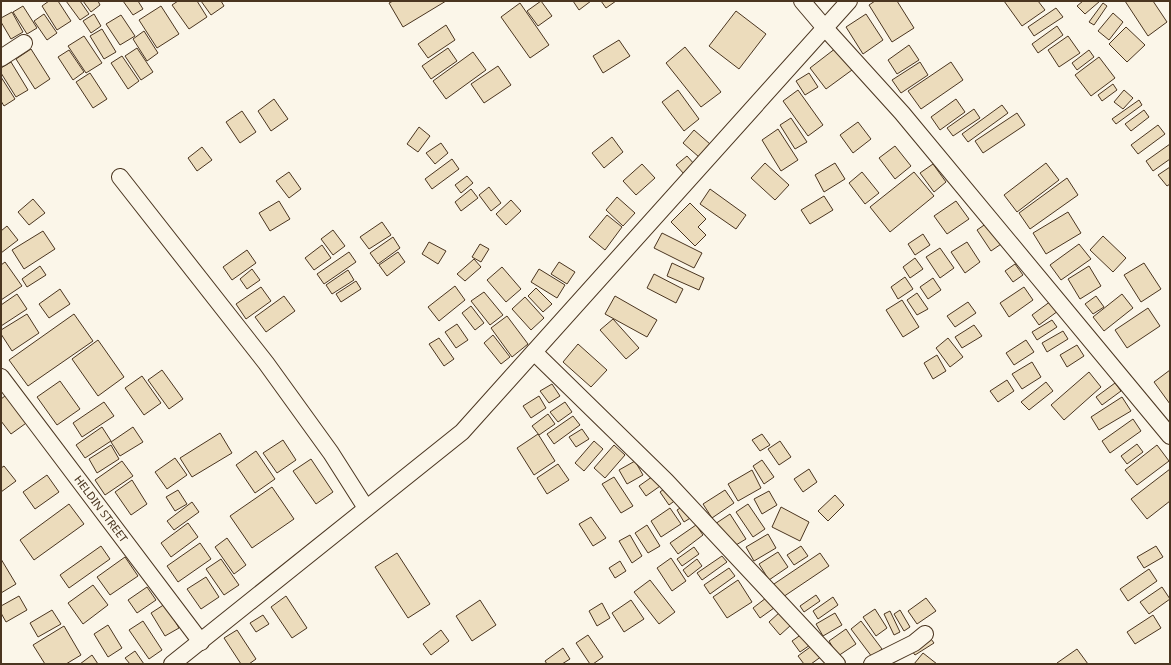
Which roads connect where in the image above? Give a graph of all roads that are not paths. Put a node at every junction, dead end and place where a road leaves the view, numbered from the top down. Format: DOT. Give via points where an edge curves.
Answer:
graph roads {
  1 [pos="802,1"];
  2 [pos="849,1"];
  3 [pos="825,28"];
  4 [pos="24,43"];
  5 [pos="1,58"];
  6 [pos="120,177"];
  7 [pos="534,352"];
  8 [pos="3,385"];
  9 [pos="1170,436"];
  10 [pos="366,508"];
  11 [pos="925,634"];
  12 [pos="201,642"];
  13 [pos="172,664"];
  14 [pos="837,664"];
  15 [pos="872,664"];
  1 -- 3 [label="street"];
  2 -- 3 [label="street"];
  3 -- 7 [label="street"];
  3 -- 9 [label="street" via="907,119"];
  4 -- 5 [label="street"];
  6 -- 10 [label="street" via="266,363 331,453"];
  7 -- 10 [label="street" via="462,432"];
  7 -- 14 [label="street" via="666,481"];
  8 -- 12 [label="street, HELDIN STREET"];
  10 -- 12 [label="street"];
  11 -- 15 [label="street" via="914,643"];
  12 -- 13 [label="street"];
}
